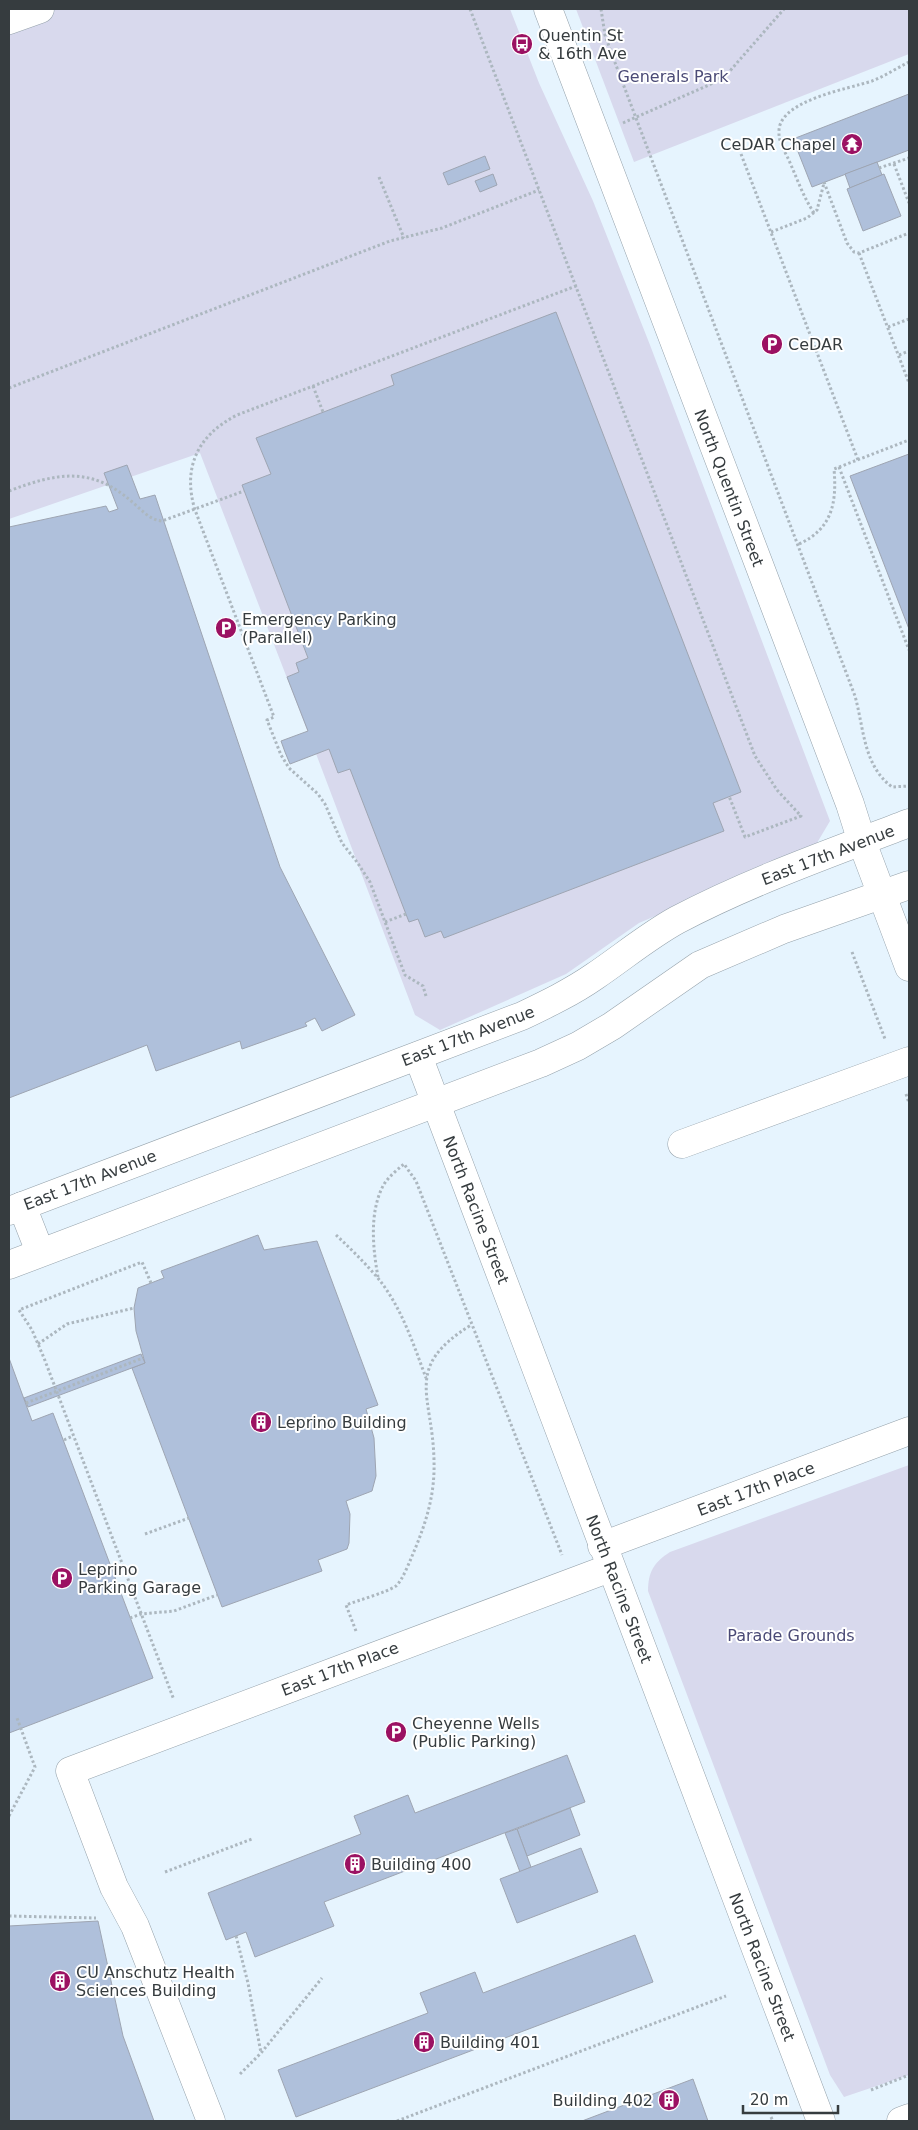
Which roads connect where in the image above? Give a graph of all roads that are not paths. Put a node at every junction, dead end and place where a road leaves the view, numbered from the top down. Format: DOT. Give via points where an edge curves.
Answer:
graph roads {
  1 [pos="40,9"];
  2 [pos="548,9"];
  3 [pos="9,20"];
  4 [pos="909,824"];
  5 [pos="862,842"];
  6 [pos="909,885"];
  7 [pos="881,894"];
  8 [pos="909,967"];
  9 [pos="418,1056"];
  10 [pos="902,1064"];
  11 [pos="436,1102"];
  12 [pos="682,1144"];
  13 [pos="15,1209"];
  14 [pos="40,1252"];
  15 [pos="9,1265"];
  16 [pos="909,1432"];
  17 [pos="606,1557"];
  18 [pos="909,2118"];
  19 [pos="212,2121"];
  20 [pos="821,2121"];
  21 [pos="901,2121"];
  1 -- 3 [label="street"];
  2 -- 5 [label="street, North Quentin Street"];
  4 -- 5 [label="street, East 17th Avenue"];
  5 -- 7 [label="street, North Quentin Street"];
  5 -- 9 [label="street, East 17th Avenue" via="714,902 641,941 594,977 555,1001"];
  6 -- 7 [label="street"];
  7 -- 8 [label="street, North Quentin Street"];
  7 -- 11 [label="street" via="750,942 700,965 578,1046"];
  9 -- 11 [label="street, North Racine Street"];
  9 -- 13 [label="street, East 17th Avenue"];
  10 -- 12 [label="street"];
  11 -- 14 [label="street"];
  11 -- 17 [label="street, North Racine Street"];
  13 -- 14 [label="street"];
  14 -- 15 [label="street"];
  16 -- 17 [label="street, East 17th Place"];
  17 -- 19 [label="street, East 17th Place" via="70,1771 114,1887 135,1926"];
  17 -- 20 [label="street, North Racine Street"];
  18 -- 21 [label="street"];
}
